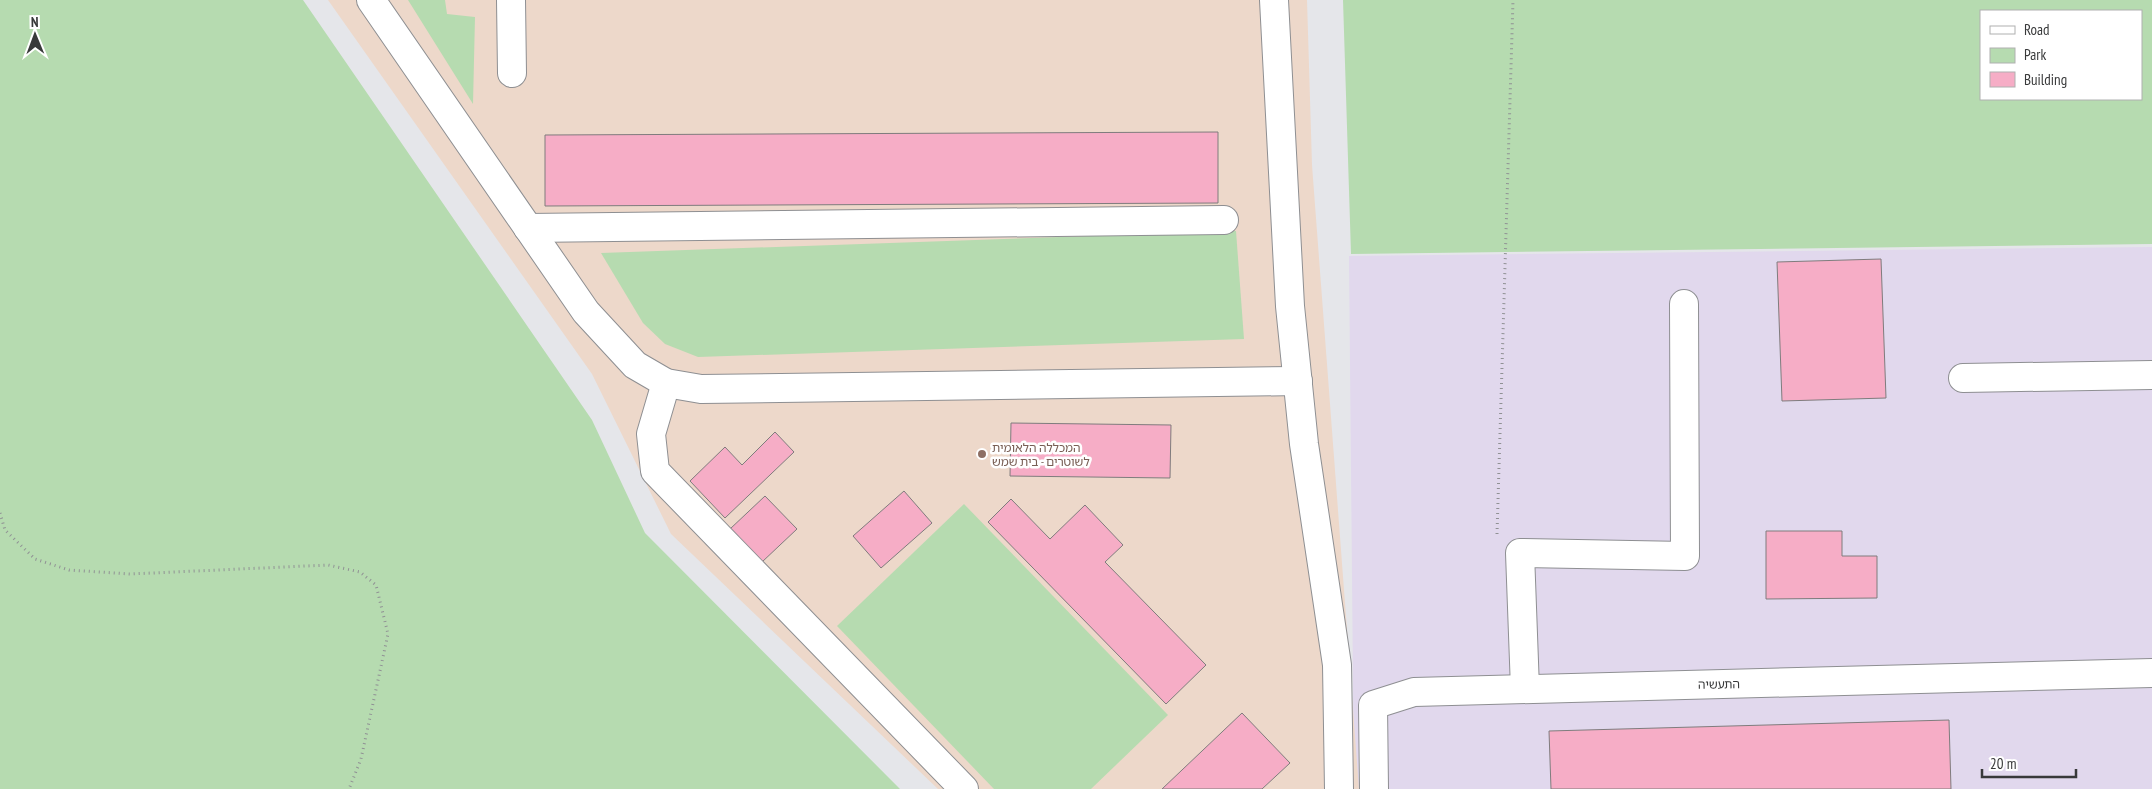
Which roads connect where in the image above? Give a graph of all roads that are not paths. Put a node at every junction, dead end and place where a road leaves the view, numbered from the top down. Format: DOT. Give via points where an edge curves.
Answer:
graph roads {
  1 [pos="371,0"];
  2 [pos="511,0"];
  3 [pos="1274,0"];
  4 [pos="512,73"];
  5 [pos="1224,220"];
  6 [pos="528,228"];
  7 [pos="1684,304"];
  8 [pos="2152,376"];
  9 [pos="1963,378"];
  10 [pos="1298,381"];
  11 [pos="666,383"];
  12 [pos="2152,673"];
  13 [pos="1525,689"];
  14 [pos="964,789"];
  15 [pos="1339,789"];
  16 [pos="1374,789"];
  1 -- 6 [label="street"];
  2 -- 4 [label="street"];
  3 -- 10 [label="street" via="1290,306"];
  5 -- 6 [label="street"];
  6 -- 11 [label="street" via="586,312 634,365"];
  7 -- 13 [label="street" via="1686,556 1520,553"];
  8 -- 9 [label="street"];
  10 -- 11 [label="street" via="702,389"];
  10 -- 15 [label="street" via="1304,444 1337,665"];
  11 -- 14 [label="street" via="651,434 655,471"];
  12 -- 13 [label="street, התעשיה"];
  13 -- 16 [label="street, התעשיה" via="1414,692 1373,705"];
}
